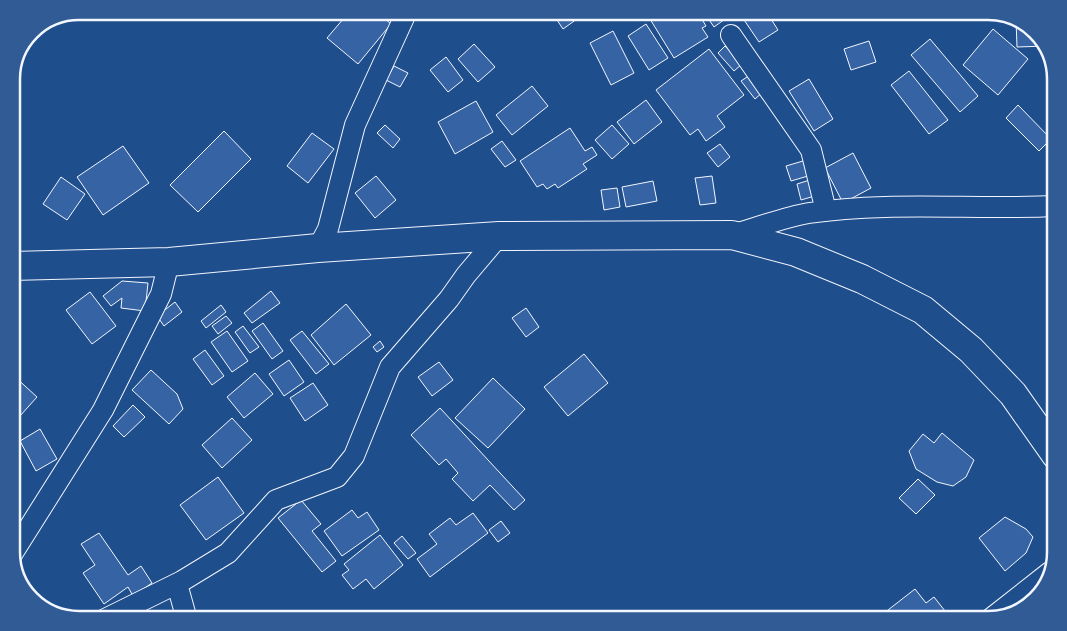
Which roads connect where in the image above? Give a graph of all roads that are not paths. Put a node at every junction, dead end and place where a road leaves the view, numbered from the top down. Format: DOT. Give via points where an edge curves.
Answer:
graph roads {
  1 [pos="403,20"];
  2 [pos="731,34"];
  3 [pos="1047,207"];
  4 [pos="826,212"];
  5 [pos="732,235"];
  6 [pos="499,236"];
  7 [pos="318,248"];
  8 [pos="168,262"];
  9 [pos="20,266"];
  10 [pos="1047,442"];
  11 [pos="20,542"];
  12 [pos="1039,580"];
  13 [pos="177,584"];
  14 [pos="1003,609"];
  15 [pos="122,611"];
  16 [pos="184,611"];
  1 -- 7 [label="street" via="355,124 328,229"];
  2 -- 4 [label="street" via="811,150"];
  3 -- 4 [label="street" via="898,206"];
  4 -- 5 [label="street" via="808,213"];
  5 -- 6 [label="main road"];
  5 -- 10 [label="main road" via="796,252 862,279 923,310 971,350 1013,394"];
  6 -- 7 [label="main road"];
  6 -- 13 [label="street" via="390,367 354,456 337,477 276,500 228,553"];
  7 -- 8 [label="main road"];
  8 -- 9 [label="main road"];
  8 -- 11 [label="street" via="161,294 103,410"];
  12 -- 14 [label="street"];
  13 -- 15 [label="street"];
  13 -- 16 [label="street"];
}
